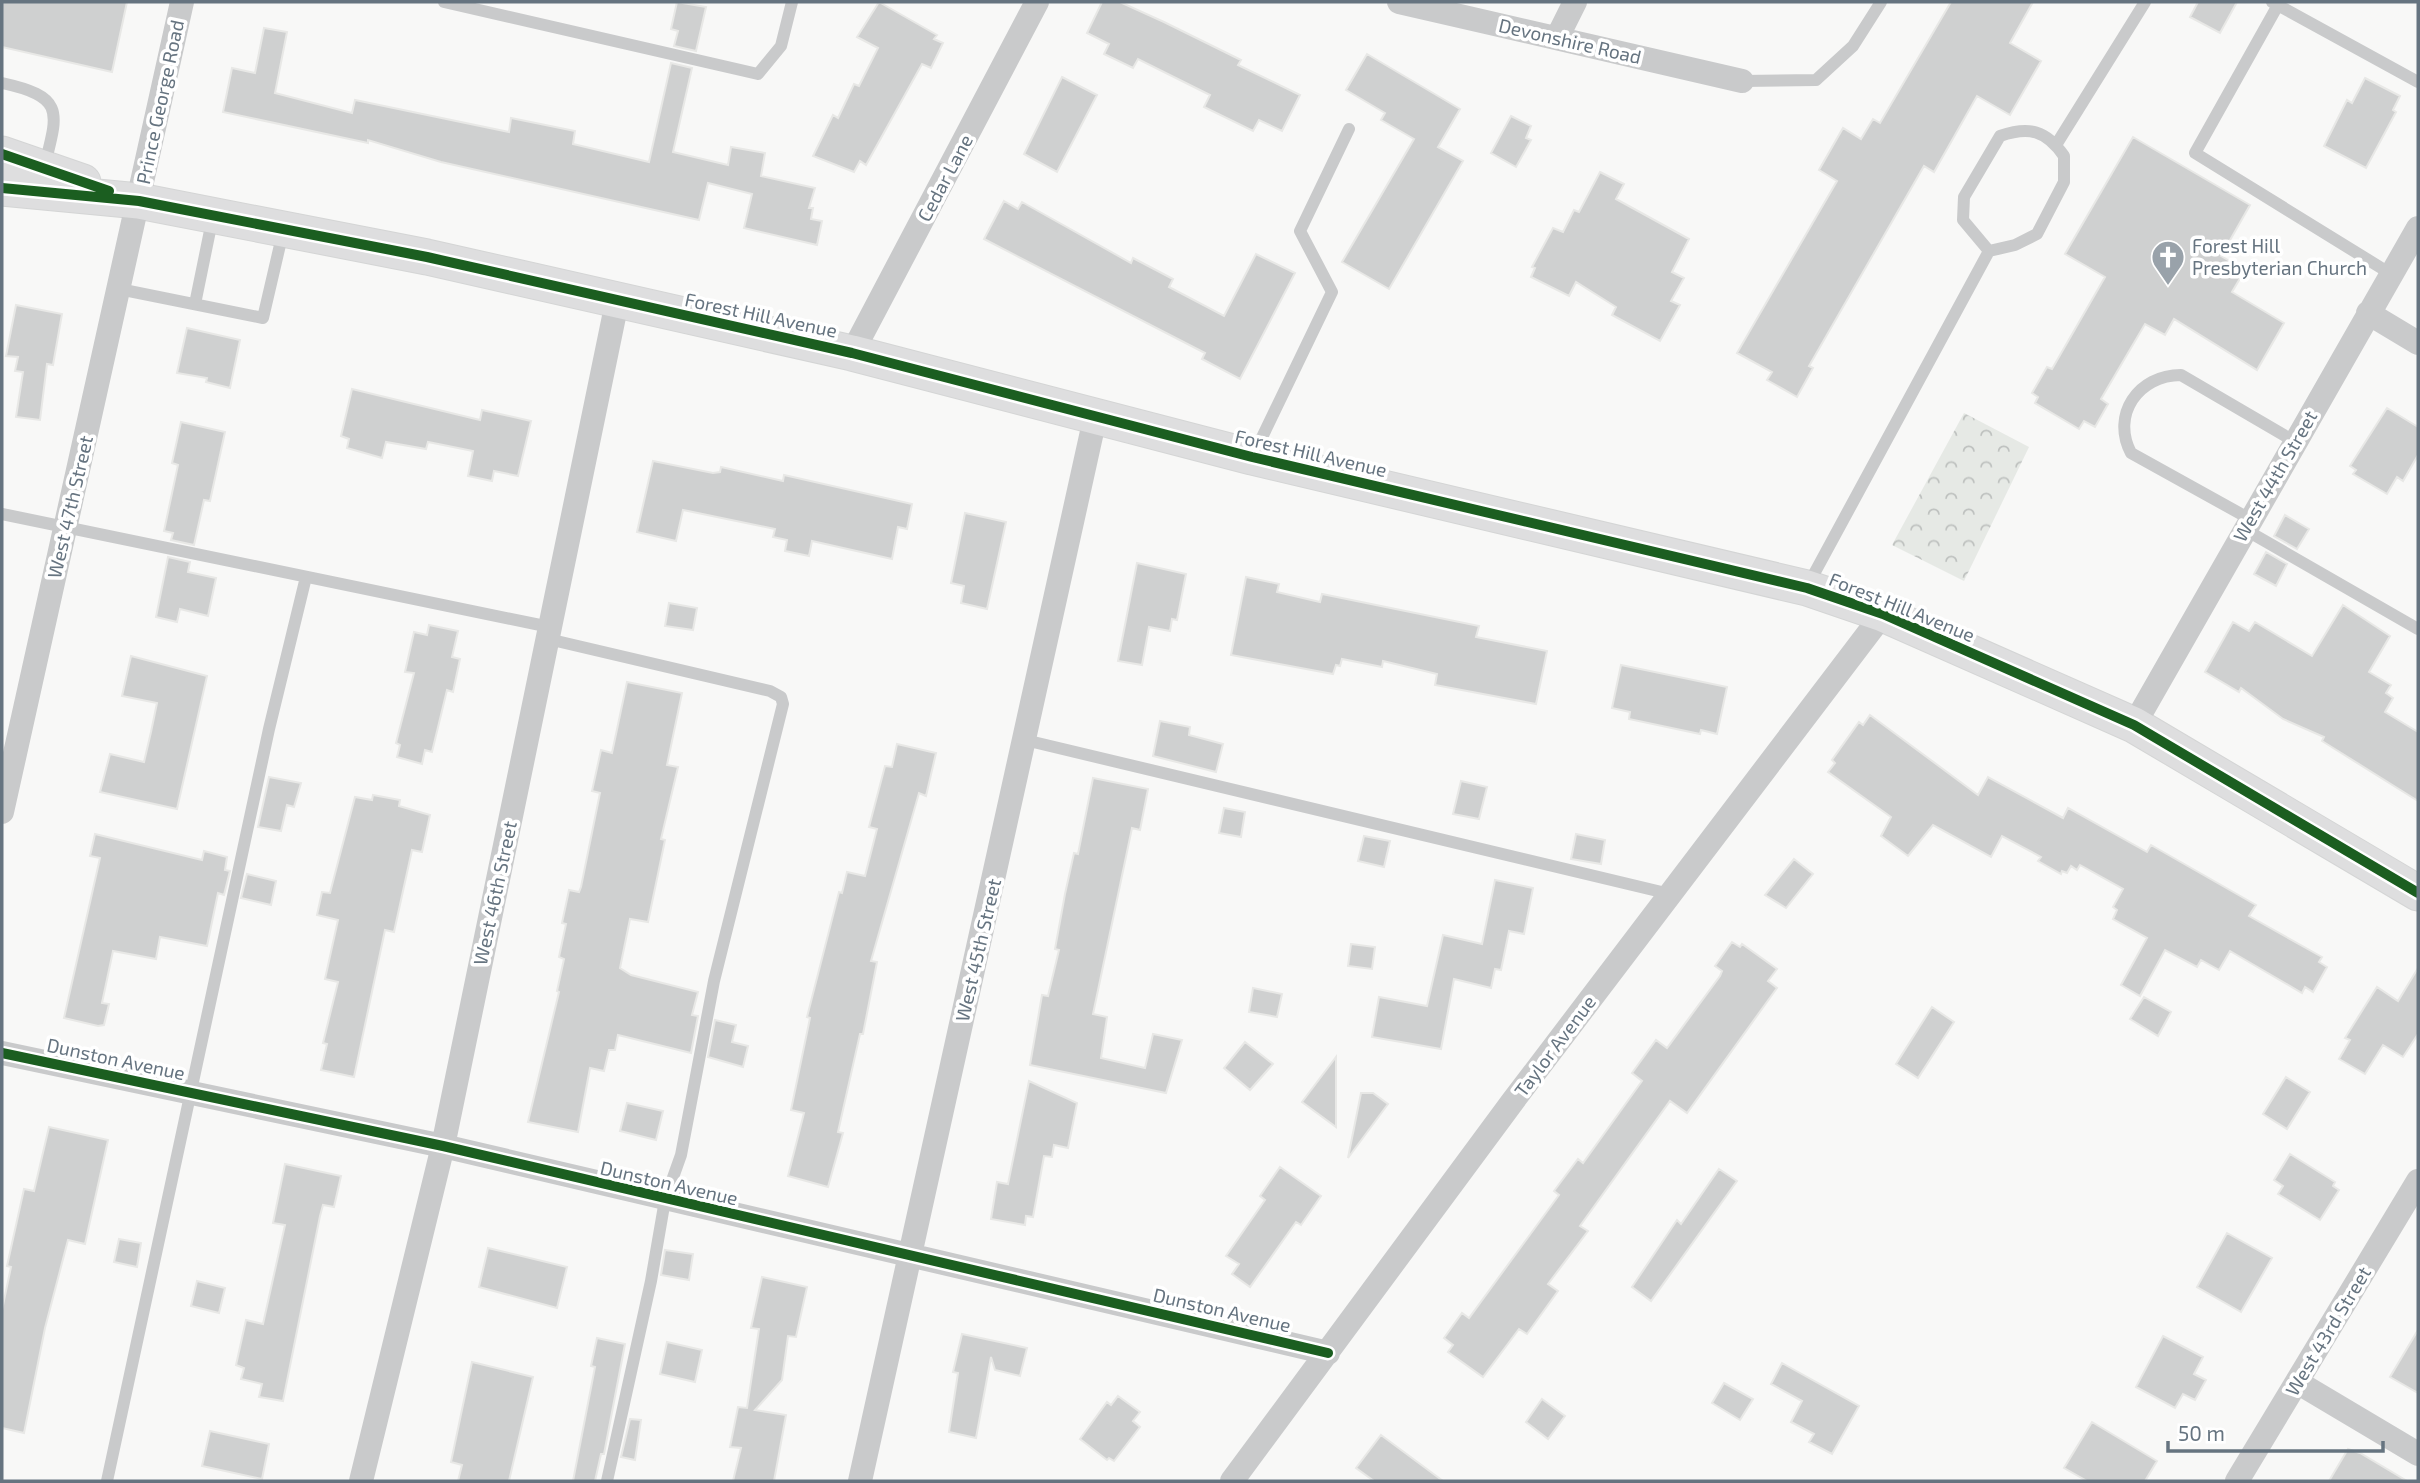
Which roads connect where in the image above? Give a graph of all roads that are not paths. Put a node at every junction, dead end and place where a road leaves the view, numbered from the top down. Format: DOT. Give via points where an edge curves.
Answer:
graph roads {
  1 [pos="182,2"];
  2 [pos="444,2"];
  3 [pos="792,2"];
  4 [pos="1037,2"];
  5 [pos="1399,2"];
  6 [pos="1575,2"];
  7 [pos="1881,2"];
  8 [pos="2145,2"];
  9 [pos="2275,3"];
  10 [pos="1557,38"];
  11 [pos="1742,81"];
  12 [pos="2418,82"];
  13 [pos="2,83"];
  14 [pos="1349,129"];
  15 [pos="2056,145"];
  16 [pos="2,154"];
  17 [pos="44,169"];
  18 [pos="2,188"];
  19 [pos="139,201"];
  20 [pos="213,216"];
  21 [pos="2418,228"];
  22 [pos="283,230"];
  23 [pos="1989,251"];
  24 [pos="2391,274"];
  25 [pos="120,289"];
  26 [pos="617,302"];
  27 [pos="195,304"];
  28 [pos="2368,313"];
  29 [pos="2418,343"];
  30 [pos="852,353"];
  31 [pos="1095,418"];
  32 [pos="2294,441"];
  33 [pos="1252,457"];
  34 [pos="2,514"];
  35 [pos="2247,524"];
  36 [pos="65,527"];
  37 [pos="306,577"];
  38 [pos="1807,588"];
  39 [pos="1883,614"];
  40 [pos="2418,629"];
  41 [pos="549,633"];
  42 [pos="2134,725"];
  43 [pos="1025,740"];
  44 [pos="2,812"];
  45 [pos="2418,893"];
  46 [pos="1670,894"];
  47 [pos="2,1053"];
  48 [pos="191,1093"];
  49 [pos="443,1146"];
  50 [pos="2418,1181"];
  51 [pos="665,1200"];
  52 [pos="910,1257"];
  53 [pos="1328,1353"];
  54 [pos="2297,1382"];
  55 [pos="2418,1454"];
  56 [pos="107,1481"];
  57 [pos="361,1481"];
  58 [pos="607,1481"];
  59 [pos="860,1481"];
  60 [pos="1232,1481"];
  61 [pos="2237,1481"];
  1 -- 19 [label="street, Prince George Road"];
  2 -- 3 [label="lane" via="758,75 781,46"];
  4 -- 30 [label="street, Cedar Lane"];
  5 -- 10 [label="street, Devonshire Road"];
  6 -- 10 [label="street"];
  7 -- 11 [label="lane" via="1853,46 1816,80"];
  8 -- 15 [label="lane"];
  9 -- 12 [label="lane"];
  9 -- 24 [label="lane" via="2195,153"];
  10 -- 11 [label="street, Devonshire Road"];
  13 -- 17 [label="lane" via="47,98 54,111"];
  14 -- 33 [label="lane" via="1300,231 1332,292"];
  15 -- 23 [label="lane" via="2064,156 2064,182 2036,234"];
  15 -- 23 [label="lane" via="2047,136 2021,128 2000,136 1964,197 1963,220"];
  16 -- 17 [label="main road, Forest Hill Avenue"];
  17 -- 19 [label="main road, Forest Hill Avenue"];
  18 -- 19 [label="main road, Forest Hill Avenue"];
  19 -- 20 [label="main road, Forest Hill Avenue"];
  19 -- 25 [label="street, West 47th Street"];
  20 -- 22 [label="main road, Forest Hill Avenue"];
  20 -- 27 [label="lane"];
  21 -- 24 [label="street, West 44th Street"];
  22 -- 26 [label="main road, Forest Hill Avenue" via="427,257"];
  22 -- 27 [label="lane" via="263,318"];
  23 -- 38 [label="lane"];
  24 -- 28 [label="street, West 44th Street"];
  25 -- 27 [label="lane"];
  25 -- 36 [label="street, West 47th Street"];
  26 -- 30 [label="main road, Forest Hill Avenue"];
  26 -- 41 [label="street, West 46th Street"];
  28 -- 29 [label="street"];
  28 -- 32 [label="street, West 44th Street"];
  30 -- 31 [label="main road, Forest Hill Avenue"];
  31 -- 33 [label="main road, Forest Hill Avenue"];
  31 -- 43 [label="street, West 45th Street"];
  32 -- 35 [label="street, West 44th Street"];
  32 -- 35 [label="lane" via="2181,375 2152,380 2127,408 2124,439 2131,453"];
  33 -- 38 [label="main road, Forest Hill Avenue"];
  34 -- 36 [label="lane"];
  35 -- 40 [label="lane"];
  35 -- 42 [label="street, West 44th Street"];
  36 -- 37 [label="lane"];
  36 -- 44 [label="street, West 47th Street"];
  37 -- 41 [label="lane"];
  37 -- 48 [label="lane"];
  38 -- 39 [label="main road, Forest Hill Avenue"];
  39 -- 42 [label="main road, Forest Hill Avenue"];
  39 -- 46 [label="street, Taylor Avenue"];
  41 -- 49 [label="street, West 46th Street"];
  41 -- 51 [label="lane" via="770,691 783,705 714,981 681,1156"];
  42 -- 45 [label="main road, Forest Hill Avenue"];
  43 -- 46 [label="lane"];
  43 -- 52 [label="street, West 45th Street"];
  46 -- 53 [label="street, Taylor Avenue"];
  47 -- 48 [label="street, Dunston Avenue"];
  48 -- 49 [label="street, Dunston Avenue"];
  48 -- 56 [label="lane"];
  49 -- 51 [label="street, Dunston Avenue"];
  49 -- 57 [label="street, West 46th Street"];
  50 -- 54 [label="street, West 43rd Street"];
  51 -- 52 [label="street, Dunston Avenue"];
  51 -- 58 [label="lane"];
  52 -- 53 [label="street, Dunston Avenue"];
  52 -- 59 [label="street, West 45th Street"];
  53 -- 60 [label="street, Taylor Avenue"];
  54 -- 55 [label="street"];
  54 -- 61 [label="street, West 43rd Street"];
}
